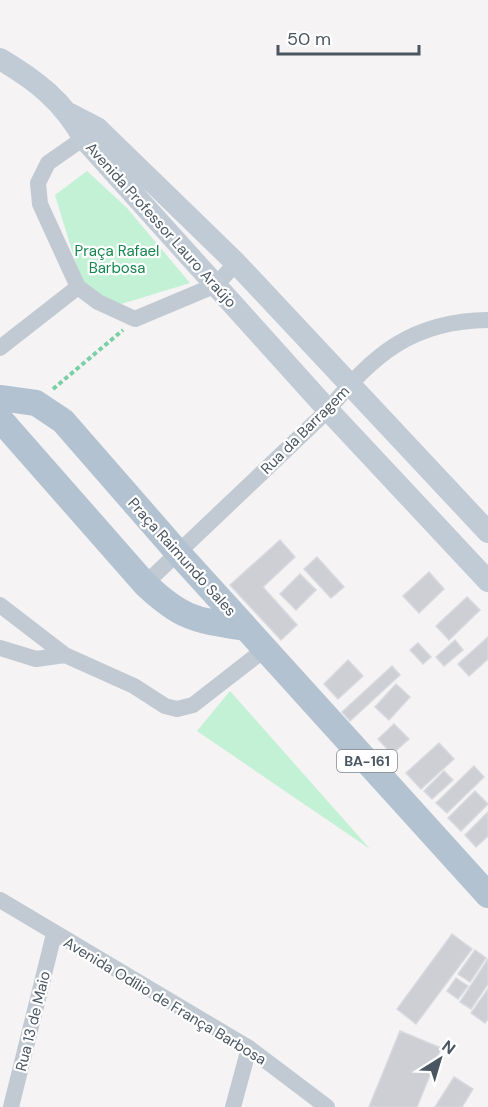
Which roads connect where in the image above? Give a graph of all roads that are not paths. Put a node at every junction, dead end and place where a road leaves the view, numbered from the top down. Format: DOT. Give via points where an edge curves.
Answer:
graph roads {
  1 [pos="0,59"];
  2 [pos="91,134"];
  3 [pos="236,263"];
  4 [pos="216,285"];
  5 [pos="78,287"];
  6 [pos="488,320"];
  7 [pos="0,348"];
  8 [pos="349,385"];
  9 [pos="0,398"];
  10 [pos="328,410"];
  11 [pos="0,418"];
  12 [pos="488,532"];
  13 [pos="179,554"];
  14 [pos="488,581"];
  15 [pos="145,584"];
  16 [pos="0,605"];
  17 [pos="246,628"];
  18 [pos="0,648"];
  19 [pos="266,649"];
  20 [pos="65,655"];
  21 [pos="488,895"];
  22 [pos="0,900"];
  23 [pos="54,934"];
  24 [pos="249,1048"];
  25 [pos="11,1107"];
  26 [pos="233,1107"];
  27 [pos="327,1107"];
  1 -- 2 [label="street, Avenida Professor Lauro Araújo" via="40,84"];
  2 -- 3 [label="street, Avenida Professor Lauro Araújo"];
  2 -- 4 [label="street, Avenida Professor Lauro Araújo"];
  2 -- 5 [label="street" via="48,163 38,183 40,204"];
  3 -- 4 [label="street"];
  3 -- 8 [label="street, Avenida Professor Lauro Araújo"];
  4 -- 5 [label="street" via="135,320"];
  4 -- 10 [label="street, Avenida Professor Lauro Araújo"];
  5 -- 7 [label="street"];
  6 -- 8 [label="street, Rua da Barragem" via="422,330 397,342"];
  8 -- 10 [label="street, Rua da Barragem"];
  8 -- 12 [label="street, Avenida Professor Lauro Araújo"];
  9 -- 13 [label="main road, Praça Raimundo Sales / BA-161" via="36,403 63,421"];
  10 -- 13 [label="street, Rua da Barragem"];
  10 -- 14 [label="street, Avenida Professor Lauro Araújo"];
  11 -- 15 [label="main road, Praça Raimundo Sales"];
  13 -- 15 [label="street, Rua da Barragem"];
  13 -- 17 [label="main road, Praça Raimundo Sales / BA-161"];
  15 -- 17 [label="main road, Praça Raimundo Sales" via="182,615"];
  16 -- 20 [label="street"];
  17 -- 19 [label="main road, BA-161"];
  18 -- 20 [label="street" via="36,659"];
  19 -- 20 [label="street" via="193,705 177,708 165,706 135,686"];
  19 -- 21 [label="main road, BA-161"];
  22 -- 23 [label="street, Avenida Odílio de França Barbosa"];
  23 -- 24 [label="street, Avenida Odílio de França Barbosa"];
  23 -- 25 [label="street, Rua 13 de Maio"];
  24 -- 26 [label="street"];
  24 -- 27 [label="street, Avenida Odílio de França Barbosa"];
}
